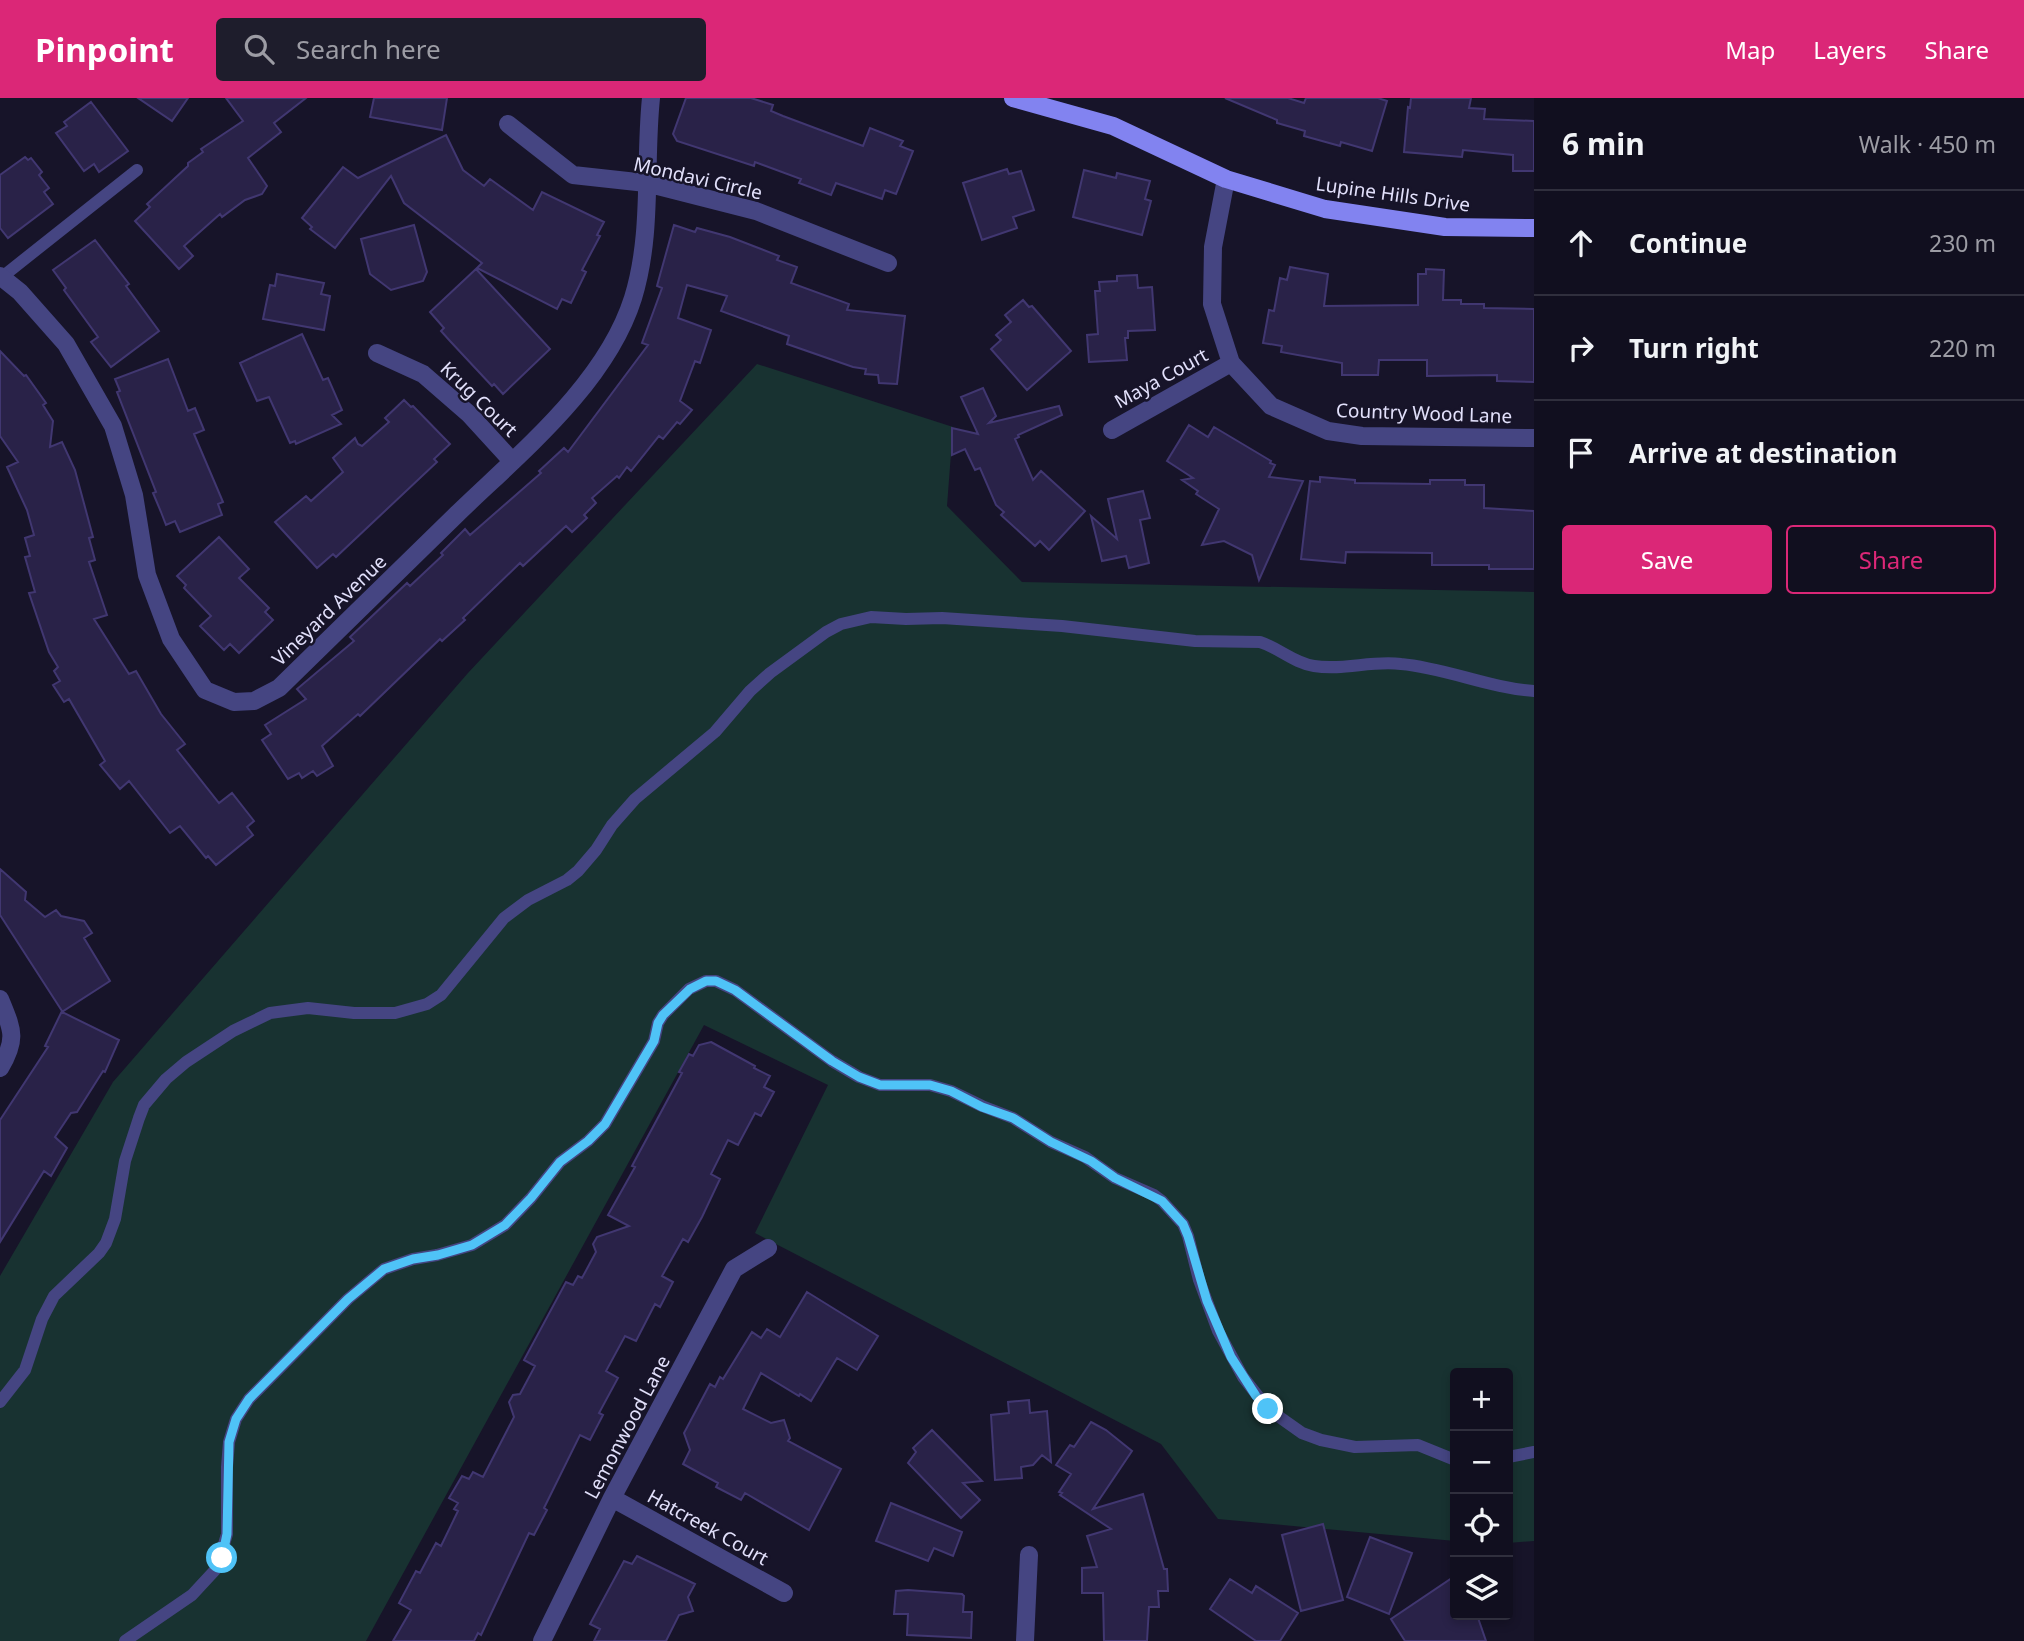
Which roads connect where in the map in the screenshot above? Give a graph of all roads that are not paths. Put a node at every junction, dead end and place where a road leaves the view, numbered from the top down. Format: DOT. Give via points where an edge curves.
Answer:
graph roads {
  1 [pos="651,98"];
  2 [pos="1013,98"];
  3 [pos="508,124"];
  4 [pos="137,170"];
  5 [pos="1226,179"];
  6 [pos="646,183"];
  7 [pos="1534,228"];
  8 [pos="888,263"];
  9 [pos="1,276"];
  10 [pos="377,353"];
  11 [pos="1231,363"];
  12 [pos="1112,430"];
  13 [pos="1534,438"];
  14 [pos="512,461"];
  15 [pos="1534,691"];
  16 [pos="0,999"];
  17 [pos="0,1068"];
  18 [pos="768,1248"];
  19 [pos="0,1402"];
  20 [pos="1534,1452"];
  21 [pos="1513,1456"];
  22 [pos="1450,1458"];
  23 [pos="612,1498"];
  24 [pos="1029,1555"];
  25 [pos="784,1593"];
  26 [pos="125,1641"];
  27 [pos="542,1641"];
  28 [pos="1025,1641"];
  1 -- 6 [label="street, Vineyard Avenue"];
  2 -- 5 [label="street, Lupine Hills Drive" via="1113,126"];
  3 -- 6 [label="street, Mondavi Circle" via="573,175"];
  4 -- 9 [label="lane"];
  5 -- 7 [label="street, Lupine Hills Drive" via="1338,211 1445,227"];
  5 -- 11 [label="street, Country Wood Lane" via="1213,247 1212,304"];
  6 -- 8 [label="street, Mondavi Circle" via="756,211"];
  6 -- 14 [label="street, Vineyard Avenue" via="646,232 633,298 617,337 576,397"];
  9 -- 14 [label="street, Vineyard Avenue" via="66,344 113,426 134,495 148,575 171,639 205,690 234,702 254,701 279,688"];
  10 -- 14 [label="street, Krug Court" via="423,374 469,414"];
  11 -- 12 [label="street, Maya Court"];
  11 -- 13 [label="street, Country Wood Lane" via="1270,406 1328,431 1362,436"];
  15 -- 19 [label="lane" via="1398,663 1314,666 1260,642 1195,641 977,619 872,617 841,624 750,691 715,732 635,800 578,871 504,918 441,995 395,1013 309,1009 270,1013 233,1031 166,1079 139,1118 106,1243 54,1296 25,1370"];
  16 -- 17 [label="street" via="13,1032"];
  18 -- 23 [label="street, Lemonwood Lane" via="734,1269"];
  20 -- 21 [label="lane"];
  22 -- 26 [label="lane" via="1418,1445 1355,1447 1321,1440 1302,1433 1268,1409 1243,1377 1219,1331 1183,1224 1154,1195 1115,1178 1013,1118 951,1091 930,1085 880,1085 859,1077 735,990 706,981 690,989 663,1015 654,1041 605,1124 560,1162 505,1225 472,1245 384,1269 249,1399 229,1442 227,1534 217,1568 192,1595"];
  23 -- 25 [label="street, Hatcreek Court"];
  23 -- 27 [label="street, Lemonwood Lane"];
  24 -- 28 [label="street"];
}
